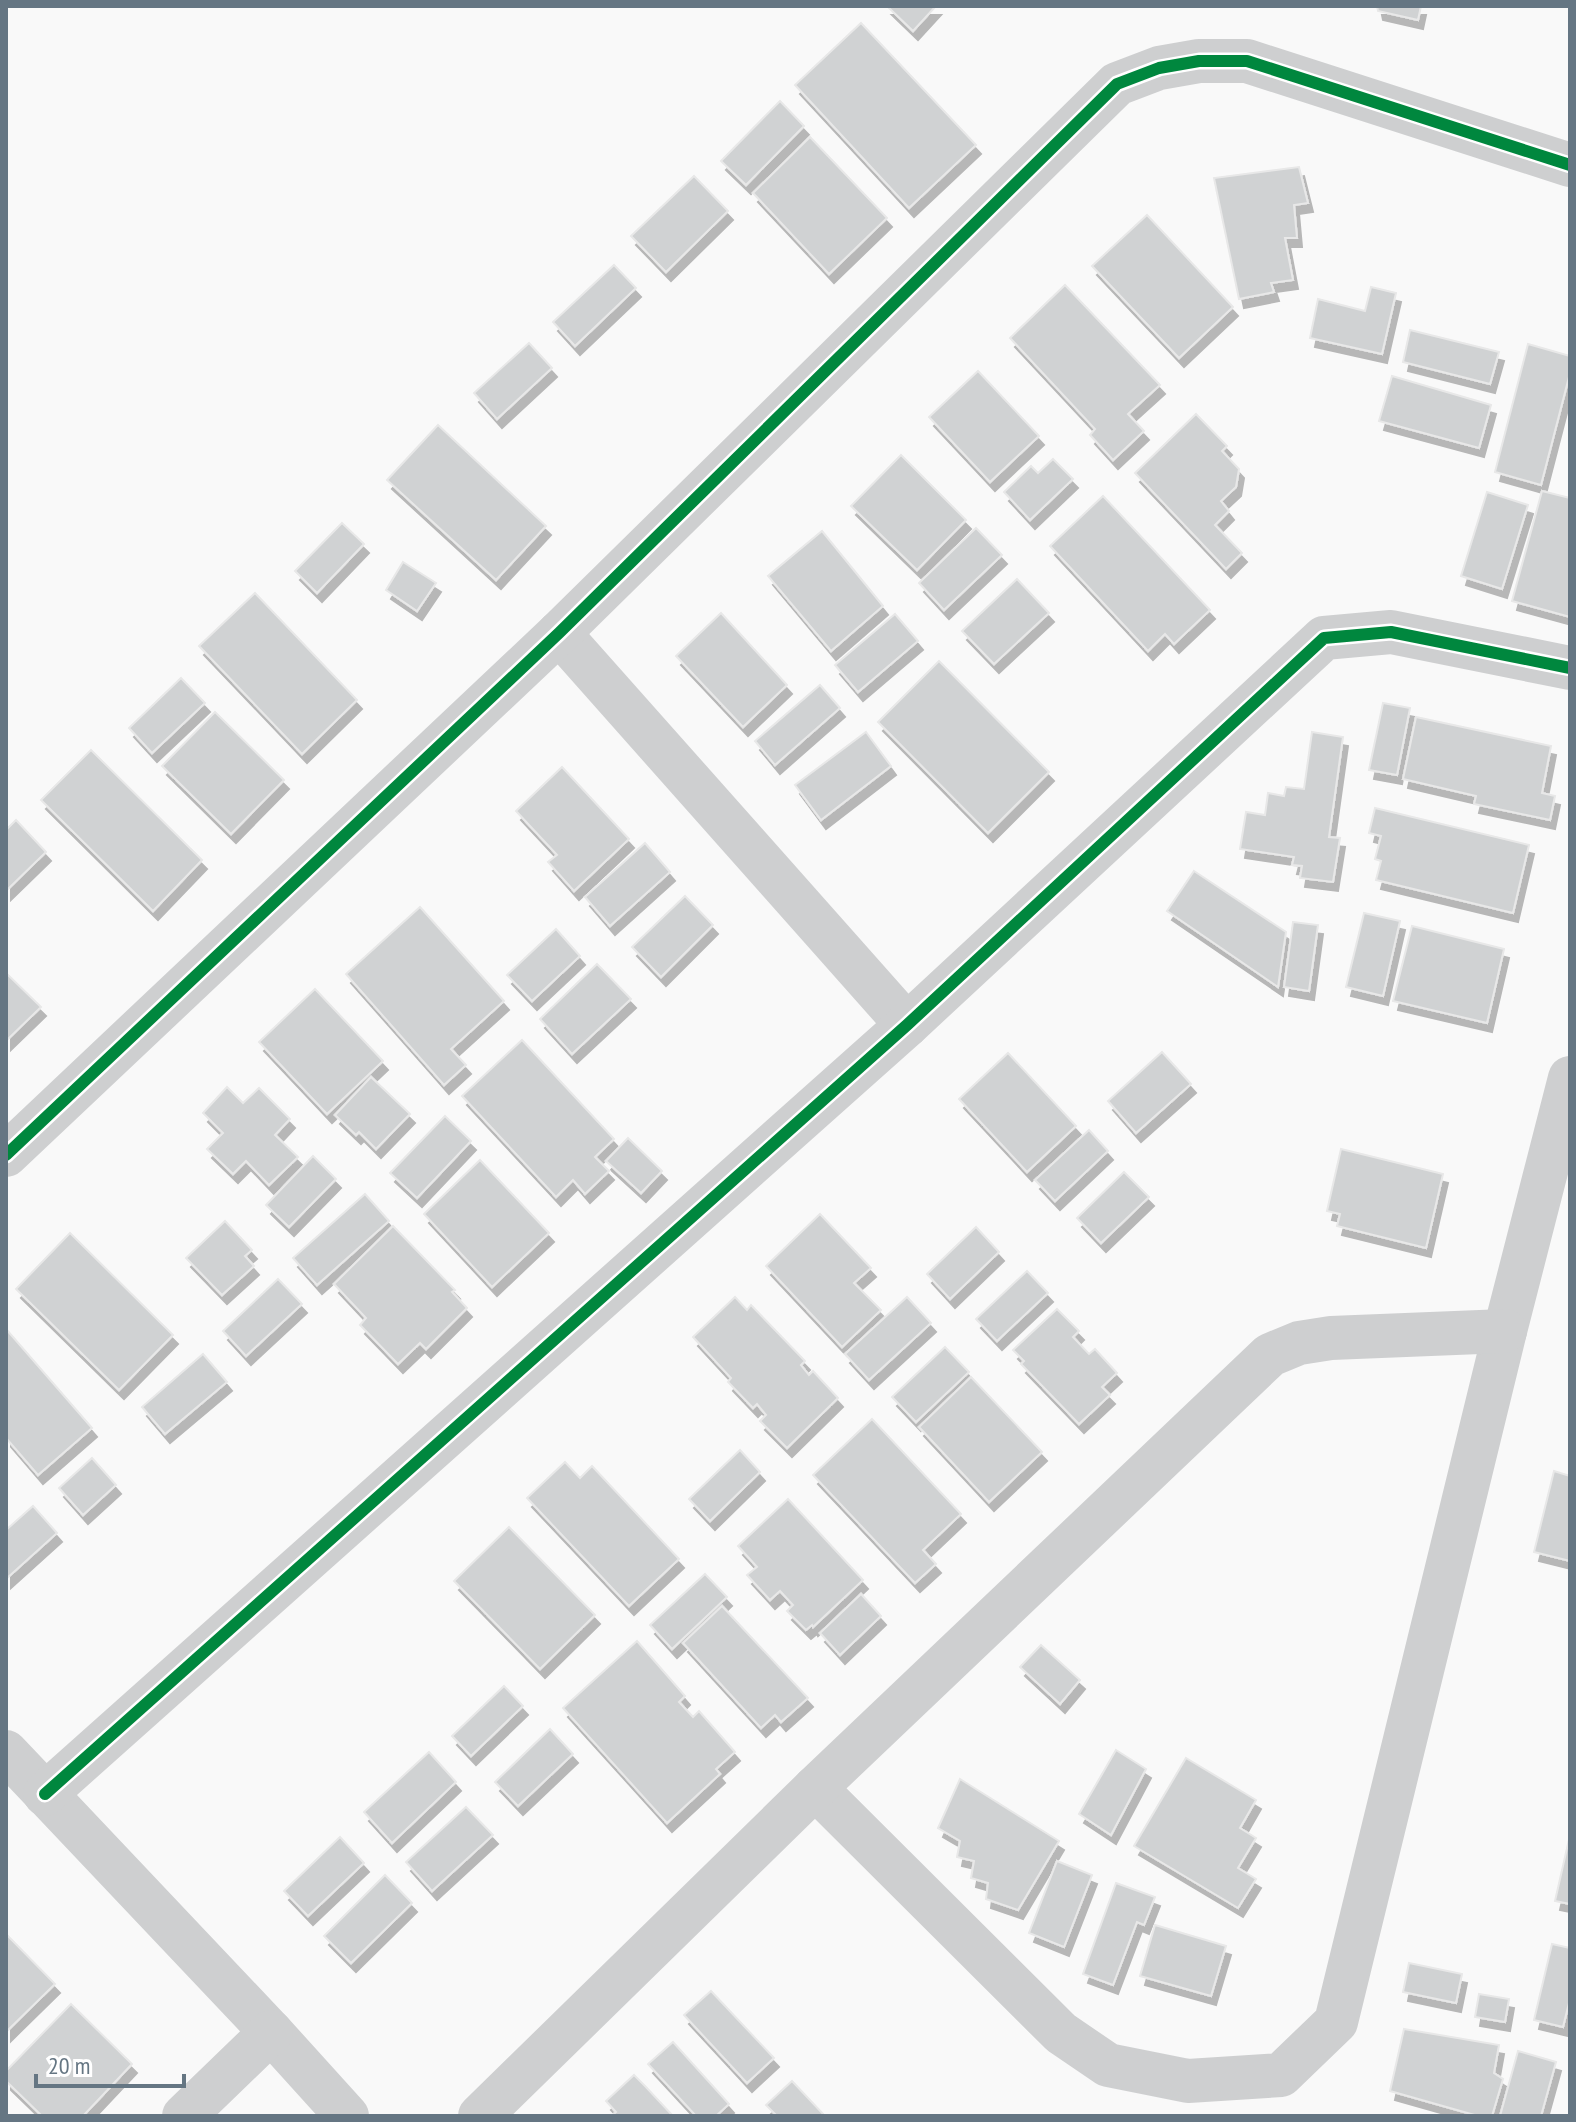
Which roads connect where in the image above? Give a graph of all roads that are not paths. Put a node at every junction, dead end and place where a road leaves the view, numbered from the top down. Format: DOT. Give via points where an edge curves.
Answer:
graph roads {
  1 [pos="1570,165"];
  2 [pos="559,633"];
  3 [pos="1570,668"];
  4 [pos="907,1025"];
  5 [pos="1570,1078"];
  6 [pos="6,1155"];
  7 [pos="1505,1331"];
  8 [pos="6,1752"];
  9 [pos="815,1788"];
  10 [pos="45,1794"];
  11 [pos="271,2032"];
  12 [pos="184,2116"];
  13 [pos="347,2116"];
  14 [pos="480,2116"];
  1 -- 2 [label="street" via="1247,61 1159,68 1117,84"];
  2 -- 4 [label="street"];
  2 -- 6 [label="street"];
  3 -- 4 [label="street" via="1391,632 1324,638"];
  4 -- 10 [label="street"];
  5 -- 7 [label="street"];
  7 -- 9 [label="street" via="1331,1338 1270,1355"];
  7 -- 9 [label="street" via="1336,2022 1281,2075 1188,2081 1108,2065 1061,2033"];
  8 -- 10 [label="street"];
  9 -- 14 [label="street"];
  10 -- 11 [label="street"];
  11 -- 12 [label="street"];
  11 -- 13 [label="street"];
}
